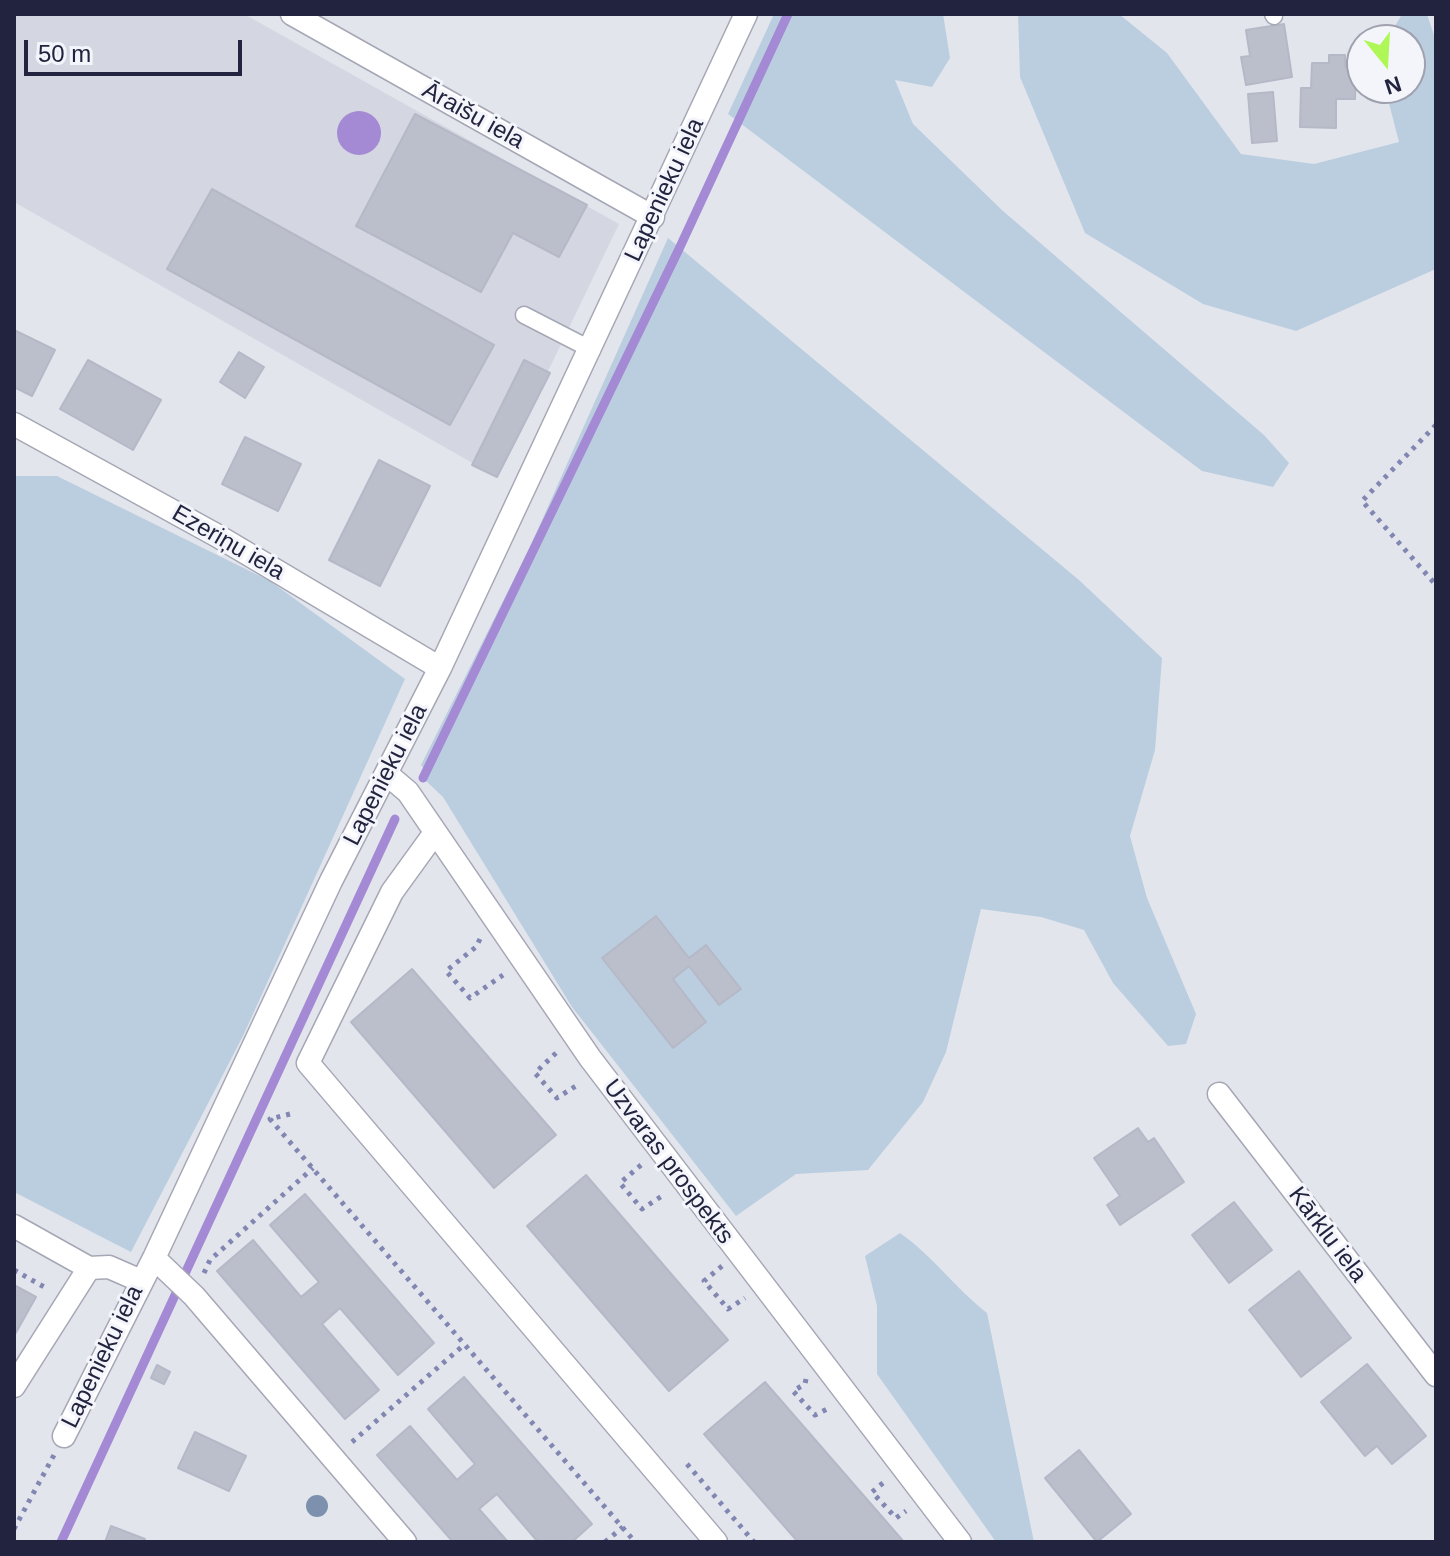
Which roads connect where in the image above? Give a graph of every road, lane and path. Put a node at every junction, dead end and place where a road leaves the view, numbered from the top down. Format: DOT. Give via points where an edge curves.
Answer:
graph roads {
  1 [pos="292,14"];
  2 [pos="746,14"];
  3 [pos="653,217"];
  4 [pos="524,315"];
  5 [pos="592,350"];
  6 [pos="14,424"];
  7 [pos="1436,425"];
  8 [pos="1436,585"];
  9 [pos="440,668"];
  10 [pos="388,775"];
  11 [pos="434,834"];
  12 [pos="482,934"];
  13 [pos="512,980"];
  14 [pos="558,1048"];
  15 [pos="584,1084"];
  16 [pos="1219,1094"];
  17 [pos="290,1114"];
  18 [pos="641,1155"];
  19 [pos="313,1168"];
  20 [pos="675,1198"];
  21 [pos="14,1226"];
  22 [pos="154,1258"];
  23 [pos="720,1258"];
  24 [pos="89,1268"];
  25 [pos="141,1281"];
  26 [pos="194,1296"];
  27 [pos="753,1298"];
  28 [pos="465,1344"];
  29 [pos="807,1372"];
  30 [pos="1436,1375"];
  31 [pos="14,1386"];
  32 [pos="836,1409"];
  33 [pos="64,1436"];
  34 [pos="681,1457"];
  35 [pos="333,1459"];
  36 [pos="887,1473"];
  37 [pos="918,1511"];
  38 [pos="623,1527"];
  39 [pos="14,1529"];
  40 [pos="405,1542"];
  41 [pos="605,1542"];
  42 [pos="635,1542"];
  43 [pos="716,1542"];
  44 [pos="754,1542"];
  45 [pos="960,1542"];
  1 -- 3 [label="street, Āraišu iela"];
  2 -- 3 [label="street, Lapenieku iela"];
  3 -- 5 [label="street, Lapenieku iela"];
  4 -- 5 [label="lane"];
  5 -- 9 [label="street, Lapenieku iela"];
  6 -- 9 [label="street, Ezeriņu iela" via="216,535"];
  7 -- 8 [label="path" via="1362,501"];
  9 -- 10 [label="street, Lapenieku iela"];
  10 -- 11 [label="street, Uzvaras prospekts" via="408,792"];
  10 -- 22 [label="street, Lapenieku iela" via="331,881"];
  11 -- 43 [label="street" via="392,892 308,1063"];
  11 -- 45 [label="street, Uzvaras prospekts" via="598,1068"];
  12 -- 13 [label="path" via="476,947 446,971 470,998 502,974"];
  14 -- 15 [label="path" via="535,1073 557,1098"];
  16 -- 30 [label="street, Kārklu iela"];
  17 -- 19 [label="path" via="270,1119"];
  18 -- 20 [label="path" via="641,1165 620,1183 642,1209 665,1194"];
  19 -- 26 [label="path" via="210,1260"];
  19 -- 28 [label="path"];
  21 -- 24 [label="street"];
  22 -- 25 [label="street, Lapenieku iela"];
  22 -- 26 [label="street"];
  23 -- 27 [label="path" via="722,1267 704,1281 728,1309 742,1298"];
  24 -- 25 [label="street" via="109,1267"];
  24 -- 31 [label="street"];
  25 -- 33 [label="street, Lapenieku iela"];
  26 -- 35 [label="street"];
  28 -- 35 [label="path"];
  28 -- 38 [label="path"];
  29 -- 32 [label="path" via="805,1384 793,1391 815,1415 824,1408"];
  33 -- 39 [label="path, Lapenieku iela"];
  34 -- 44 [label="path"];
  35 -- 40 [label="street"];
  36 -- 37 [label="path" via="887,1480 872,1492 896,1518 907,1510"];
  38 -- 41 [label="path"];
  38 -- 42 [label="path"];
}
